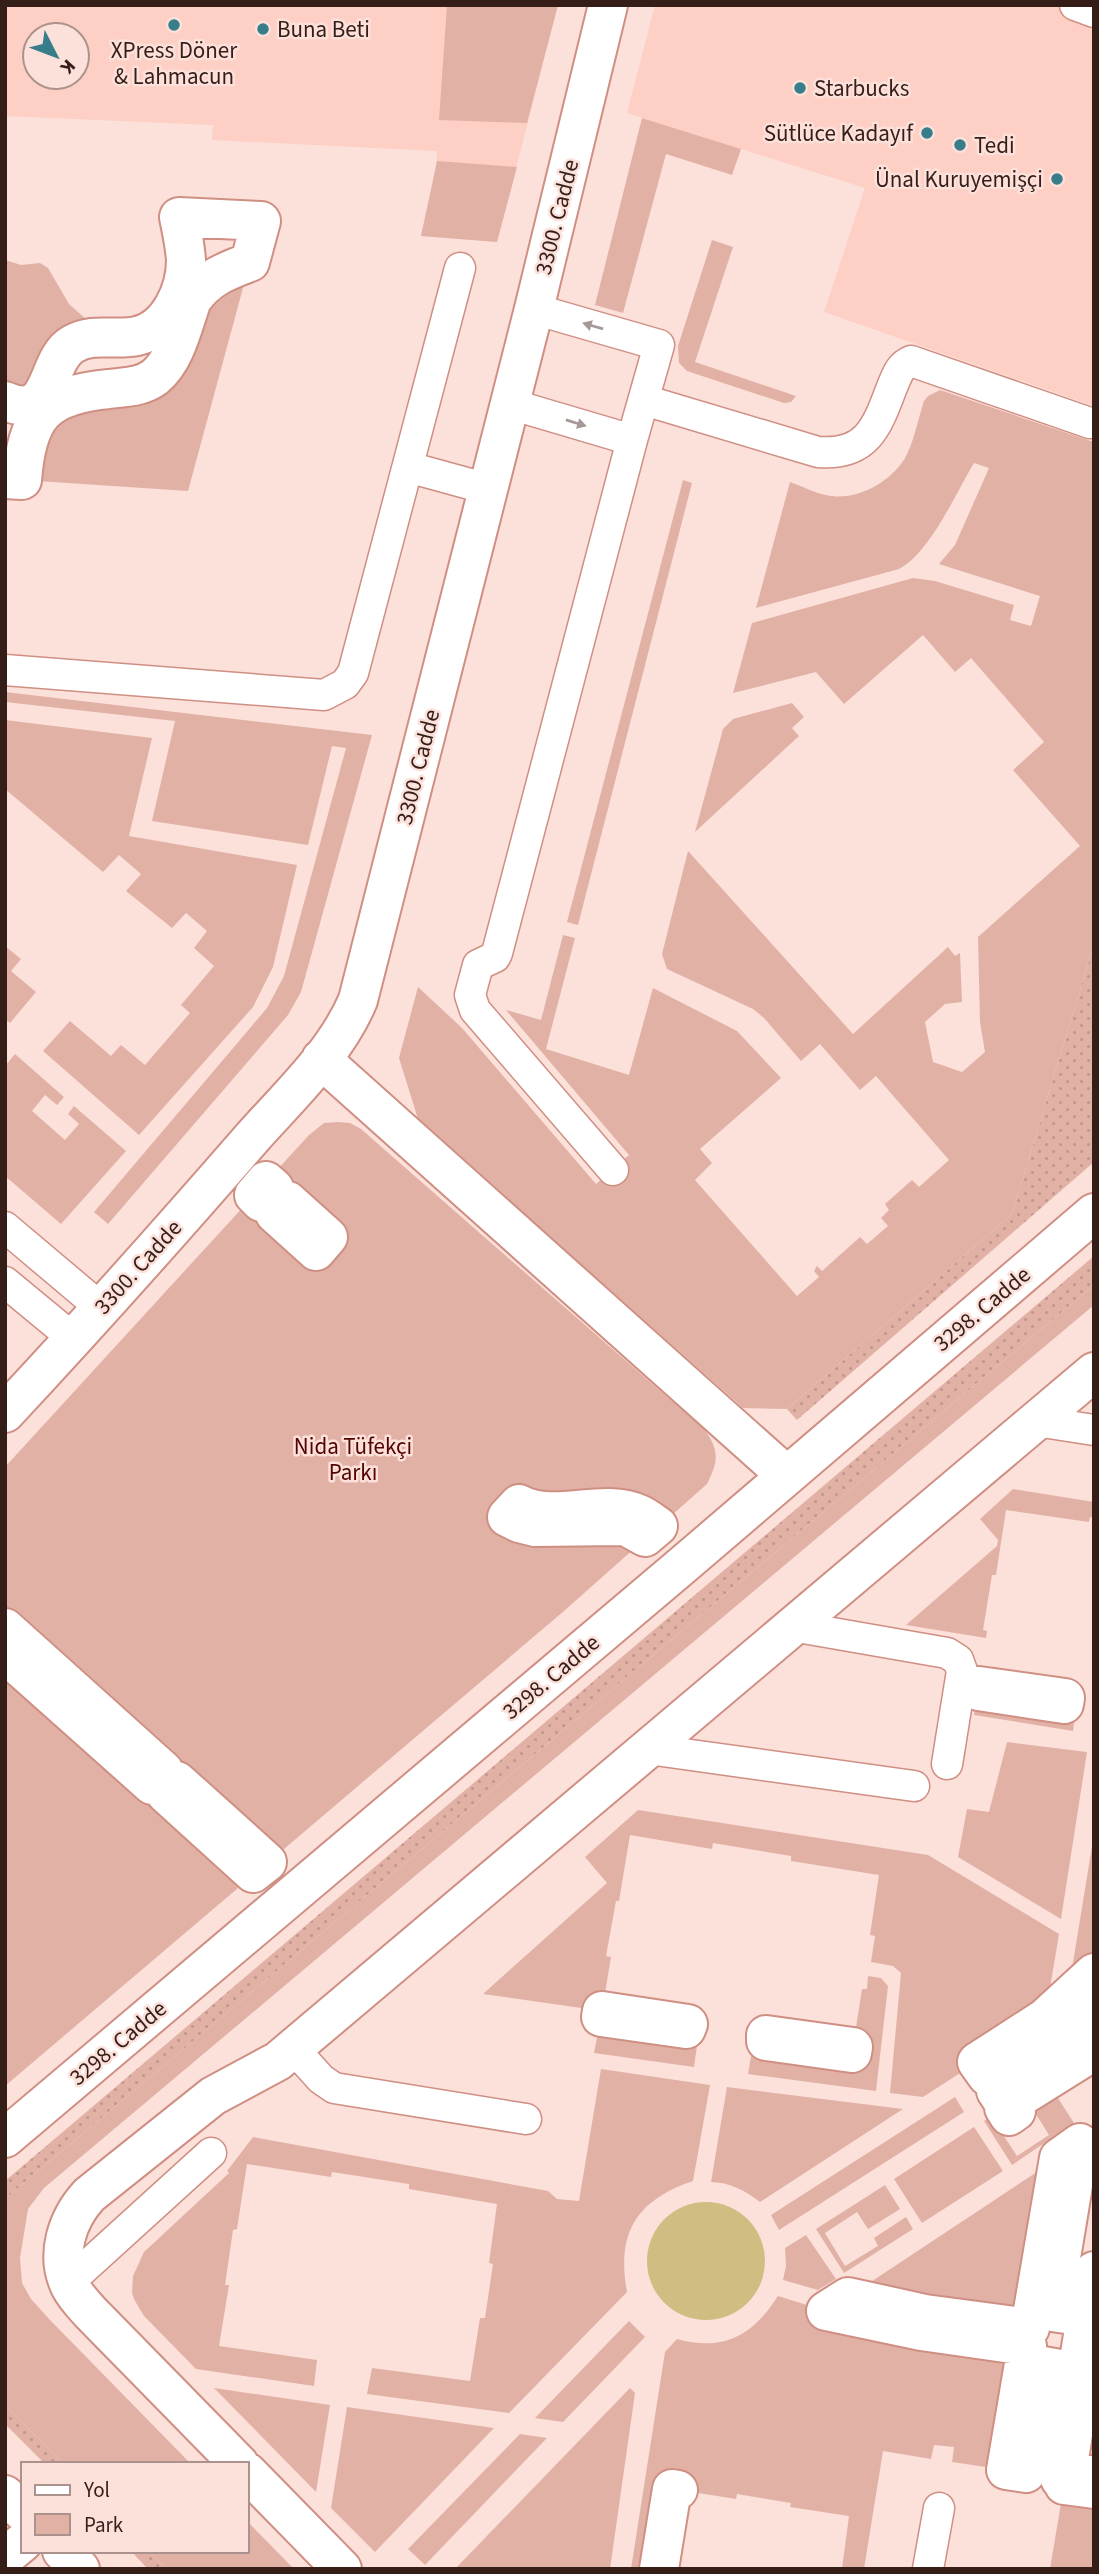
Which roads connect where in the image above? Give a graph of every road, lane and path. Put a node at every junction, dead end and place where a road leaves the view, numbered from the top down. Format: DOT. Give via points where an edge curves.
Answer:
graph roads {
  1 [pos="608,5"];
  2 [pos="1075,5"];
  3 [pos="1094,12"];
  4 [pos="460,268"];
  5 [pos="534,309"];
  6 [pos="644,400"];
  7 [pos="5,401"];
  8 [pos="510,404"];
  9 [pos="1090,423"];
  10 [pos="632,440"];
  11 [pos="408,467"];
  12 [pos="5,480"];
  13 [pos="488,489"];
  14 [pos="5,670"];
  15 [pos="321,1059"];
  16 [pos="613,1170"];
  17 [pos="1094,1213"];
  18 [pos="5,1227"];
  19 [pos="34,1251"];
  20 [pos="6,1282"];
  21 [pos="101,1308"];
  22 [pos="74,1339"];
  23 [pos="1094,1372"];
  24 [pos="5,1413"];
  25 [pos="1036,1421"];
  26 [pos="1094,1430"];
  27 [pos="786,1475"];
  28 [pos="792,1626"];
  29 [pos="5,1628"];
  30 [pos="5,1654"];
  31 [pos="648,1749"];
  32 [pos="947,1764"];
  33 [pos="915,1786"];
  34 [pos="1094,1973"];
  35 [pos="1094,2009"];
  36 [pos="1094,2029"];
  37 [pos="293,2048"];
  38 [pos="1094,2051"];
  39 [pos="526,2119"];
  40 [pos="5,2138"];
  41 [pos="1080,2143"];
  42 [pos="211,2152"];
  43 [pos="1094,2271"];
  44 [pos="69,2282"];
  45 [pos="1094,2306"];
  46 [pos="237,2462"];
  47 [pos="248,2473"];
  48 [pos="1094,2475"];
  49 [pos="1094,2489"];
  50 [pos="5,2495"];
  51 [pos="939,2508"];
  52 [pos="21,2510"];
  53 [pos="21,2544"];
  54 [pos="64,2553"];
  55 [pos="5,2557"];
  56 [pos="79,2569"];
  57 [pos="342,2569"];
  58 [pos="659,2569"];
  59 [pos="665,2569"];
  60 [pos="928,2569"];
  1 -- 5 [label="street, 3300. Cadde"];
  2 -- 3 [label="lane"];
  4 -- 11 [label="lane"];
  6 -- 5 [label="lane, one-way" via="659,345"];
  5 -- 8 [label="street, 3300. Cadde"];
  6 -- 9 [label="lane" via="834,454 868,438 898,372 911,361"];
  6 -- 10 [label="lane"];
  7 -- 12 [label="street" via="24,405 43,396 62,352 73,344 92,337 136,336 164,320 177,301 186,262 179,217 261,221 250,262 206,283 192,300 167,365 136,386 81,391 62,398 32,426 22,480"];
  8 -- 10 [label="lane, one-way"];
  8 -- 13 [label="street, 3300. Cadde"];
  10 -- 16 [label="lane" via="497,953 478,965 470,995 475,1010"];
  11 -- 13 [label="lane"];
  11 -- 14 [label="lane" via="353,673 335,691 324,695"];
  13 -- 15 [label="street, 3300. Cadde" via="358,1000 343,1031"];
  15 -- 21 [label="street, 3300. Cadde"];
  15 -- 27 [label="street"];
  17 -- 27 [label="street, 3298. Cadde"];
  18 -- 19 [label="lane"];
  19 -- 20 [label="lane"];
  19 -- 21 [label="lane"];
  20 -- 22 [label="lane"];
  21 -- 22 [label="street, 3300. Cadde"];
  22 -- 24 [label="street, 3300. Cadde"];
  23 -- 25 [label="street"];
  25 -- 26 [label="lane"];
  25 -- 28 [label="street"];
  27 -- 40 [label="street, 3298. Cadde"];
  28 -- 31 [label="street"];
  28 -- 32 [label="lane" via="947,1653 958,1660 962,1671"];
  29 -- 30 [label="street" via="164,1771 152,1785"];
  31 -- 33 [label="lane"];
  31 -- 37 [label="street"];
  34 -- 35 [label="street" via="1045,2018 977,2062 987,2077"];
  36 -- 38 [label="street" via="996,2091 1009,2116 1016,2111 1011,2103"];
  37 -- 39 [label="lane" via="334,2088"];
  37 -- 44 [label="street" via="213,2096 89,2195 77,2208 65,2239"];
  41 -- 41 [label="street" via="1059,2158 1030,2328 925,2315 848,2297 826,2311 1027,2346 1006,2470 1026,2473 1043,2367 1077,2372 1086,2317 1052,2312"];
  42 -- 44 [label="lane"];
  43 -- 45 [label="street" via="1088,2305"];
  44 -- 46 [label="street" via="90,2312"];
  47 -- 57 [label="street"];
  48 -- 49 [label="street" via="1067,2471 1081,2385 1076,2384 1060,2479 1065,2480 1064,2485"];
  50 -- 52 [label="street"];
  51 -- 60 [label="lane"];
  53 -- 55 [label="street"];
  54 -- 56 [label="street"];
  58 -- 59 [label="street" via="672,2489 678,2490"];
}
